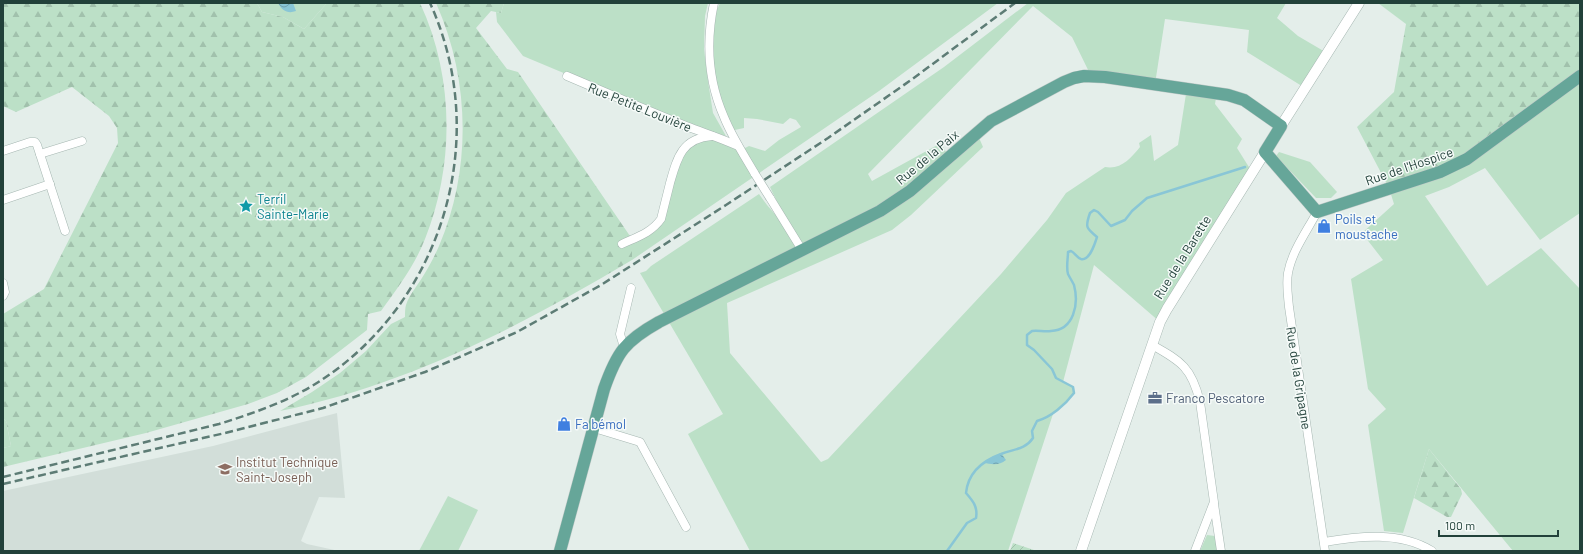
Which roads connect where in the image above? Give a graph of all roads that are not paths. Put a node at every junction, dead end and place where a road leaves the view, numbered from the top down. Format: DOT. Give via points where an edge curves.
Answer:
graph roads {
  1 [pos="714,3"];
  2 [pos="1359,3"];
  3 [pos="567,76"];
  4 [pos="1580,76"];
  5 [pos="1281,126"];
  6 [pos="714,135"];
  7 [pos="82,141"];
  8 [pos="738,146"];
  9 [pos="3,151"];
  10 [pos="1265,152"];
  11 [pos="40,154"];
  12 [pos="50,184"];
  13 [pos="3,200"];
  14 [pos="1318,212"];
  15 [pos="66,231"];
  16 [pos="622,244"];
  17 [pos="802,250"];
  18 [pos="3,283"];
  19 [pos="631,288"];
  20 [pos="3,296"];
  21 [pos="1152,345"];
  22 [pos="624,347"];
  23 [pos="594,428"];
  24 [pos="1214,502"];
  25 [pos="686,527"];
  26 [pos="1324,542"];
  27 [pos="560,551"];
  28 [pos="1082,551"];
  29 [pos="1195,551"];
  30 [pos="1221,551"];
  31 [pos="1325,551"];
  32 [pos="1432,551"];
  1 -- 8 [label="street" via="709,27 712,78 719,105"];
  2 -- 5 [label="street, Rue de la Barette"];
  3 -- 6 [label="street, Rue Petite Louvière"];
  4 -- 14 [label="main road, Rue de l'Hospice" via="1467,159 1440,172"];
  5 -- 10 [label="main road, Rue de la Barette"];
  5 -- 17 [label="main road, Rue de la Paix" via="1244,100 1228,95 1105,77 1074,78 991,121 926,178 880,211"];
  6 -- 8 [label="street, Rue Petite Louvière"];
  6 -- 16 [label="street, Rue Petite Louvière" via="696,139 680,153 658,223 647,233"];
  7 -- 11 [label="street"];
  8 -- 17 [label="street, bridge"];
  9 -- 11 [label="street" via="35,142"];
  10 -- 14 [label="main road"];
  10 -- 21 [label="street, Rue de la Barette" via="1166,309"];
  11 -- 12 [label="street"];
  12 -- 13 [label="street"];
  12 -- 15 [label="street"];
  14 -- 26 [label="street, Rue de la Gripagne" via="1294,254 1287,281"];
  17 -- 22 [label="main road, Rue de la Paix" via="659,322 639,333"];
  18 -- 20 [label="street"];
  19 -- 22 [label="street" via="620,334"];
  21 -- 24 [label="street" via="1183,365 1194,380 1200,402"];
  21 -- 28 [label="street, Rue de la Barette"];
  22 -- 23 [label="main road, Rue de la Paix" via="613,365 604,389"];
  23 -- 25 [label="street" via="640,442"];
  23 -- 27 [label="main road, Rue de la Paix"];
  24 -- 29 [label="street"];
  24 -- 30 [label="street"];
  26 -- 31 [label="street, Rue de la Gripagne"];
  26 -- 32 [label="street" via="1379,536 1416,543"];
}
